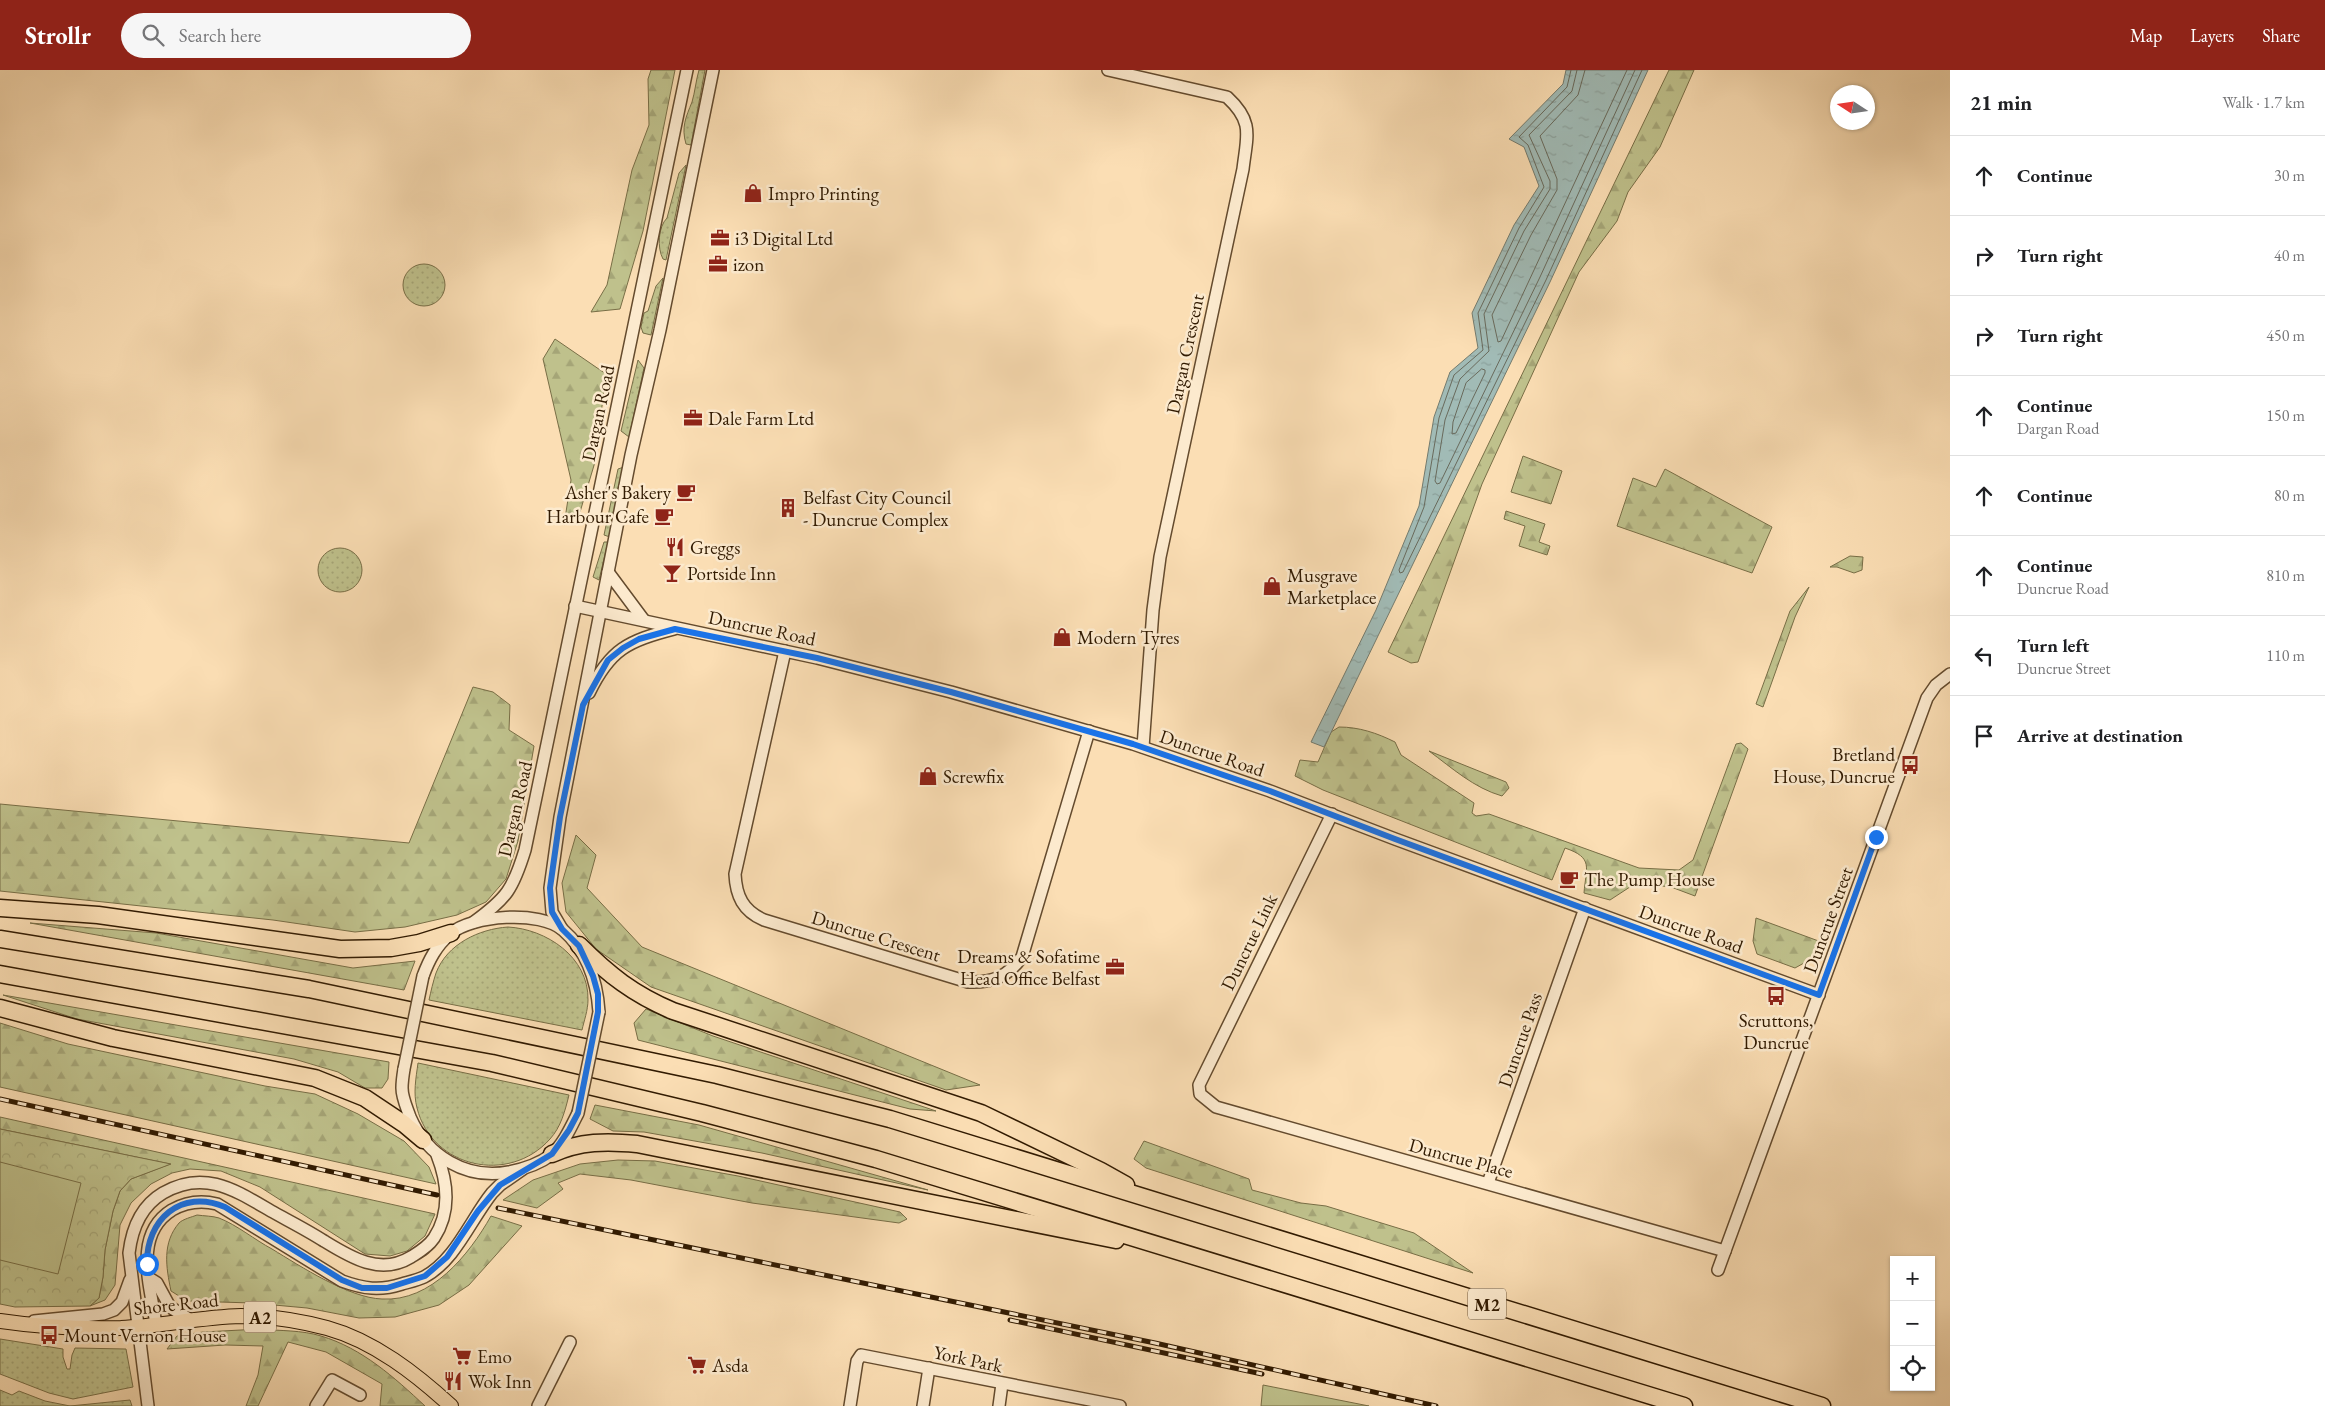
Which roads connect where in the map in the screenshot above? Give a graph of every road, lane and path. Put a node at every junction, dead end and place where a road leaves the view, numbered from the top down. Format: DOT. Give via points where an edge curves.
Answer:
graph roads {
  1 [pos="687,70"];
  2 [pos="713,70"];
  3 [pos="1108,70"];
  4 [pos="608,572"];
  5 [pos="575,606"];
  6 [pos="600,610"];
  7 [pos="643,619"];
  8 [pos="675,629"];
  9 [pos="785,651"];
  10 [pos="1950,674"];
  11 [pos="583,705"];
  12 [pos="1090,731"];
  13 [pos="1143,748"];
  14 [pos="1332,814"];
  15 [pos="0,908"];
  16 [pos="1585,908"];
  17 [pos="474,922"];
  18 [pos="562,929"];
  19 [pos="451,933"];
  20 [pos="0,939"];
  21 [pos="579,946"];
  22 [pos="0,974"];
  23 [pos="1819,995"];
  24 [pos="0,1008"];
  25 [pos="1198,1084"];
  26 [pos="423,1140"];
  27 [pos="552,1154"];
  28 [pos="437,1156"];
  29 [pos="523,1169"];
  30 [pos="1488,1183"];
  31 [pos="1152,1200"];
  32 [pos="1160,1245"];
  33 [pos="1725,1251"];
  34 [pos="1718,1270"];
  35 [pos="131,1276"];
  36 [pos="149,1278"];
  37 [pos="0,1321"];
  38 [pos="192,1321"];
  39 [pos="19,1324"];
  40 [pos="156,1325"];
  41 [pos="138,1326"];
  42 [pos="570,1342"];
  43 [pos="929,1368"];
  44 [pos="1002,1384"];
  45 [pos="360,1395"];
  46 [pos="1072,1401"];
  47 [pos="148,1406"];
  48 [pos="316,1406"];
  49 [pos="451,1406"];
  50 [pos="538,1406"];
  51 [pos="850,1406"];
  52 [pos="923,1406"];
  53 [pos="999,1406"];
  54 [pos="1120,1406"];
  55 [pos="1684,1406"];
  56 [pos="1822,1406"];
  1 -- 5 [label="street, Dargan Road"];
  2 -- 4 [label="street"];
  3 -- 13 [label="street, Dargan Crescent" via="1227,97 1239,107 1246,119 1243,169 1160,557"];
  4 -- 6 [label="street"];
  4 -- 7 [label="street"];
  5 -- 6 [label="street, Duncrue Road"];
  5 -- 17 [label="street, Dargan Road" via="525,850 508,893"];
  6 -- 7 [label="street, Duncrue Road"];
  6 -- 11 [label="street"];
  7 -- 8 [label="street, Duncrue Road"];
  8 -- 9 [label="street, Duncrue Road"];
  8 -- 11 [label="street" via="639,639 608,660"];
  9 -- 12 [label="street, Duncrue Road"];
  9 -- 12 [label="street, Duncrue Crescent" via="735,874 742,905 753,916 764,920 968,982 983,983 995,979 1012,971 1022,957"];
  10 -- 23 [label="street, Duncrue Street" via="1936,684 1927,698"];
  11 -- 18 [label="street" via="552,866 552,912"];
  12 -- 13 [label="street, Duncrue Road"];
  13 -- 14 [label="street, Duncrue Road"];
  14 -- 16 [label="street, Duncrue Road"];
  14 -- 25 [label="street, Duncrue Link"];
  15 -- 19 [label="highway" via="106,916 340,949 391,948"];
  16 -- 23 [label="street, Duncrue Road"];
  16 -- 30 [label="street, Duncrue Pass"];
  17 -- 18 [label="street" via="525,918 542,920"];
  17 -- 19 [label="street"];
  18 -- 21 [label="street"];
  19 -- 26 [label="street, bridge" via="431,955 423,976 404,1069 402,1089 405,1105"];
  20 -- 31 [label="highway, M2" via="309,989 717,1075 890,1119"];
  21 -- 27 [label="street, bridge" via="593,976 598,1012 578,1113"];
  21 -- 31 [label="highway" via="609,974 658,1005 981,1113 1101,1170"];
  22 -- 32 [label="highway, M2" via="511,1068 702,1113 876,1159"];
  23 -- 33 [label="street, Duncrue Street"];
  24 -- 26 [label="highway" via="113,1038 316,1078 365,1098"];
  25 -- 30 [label="street, Duncrue Place" via="1200,1094 1216,1107"];
  26 -- 28 [label="street"];
  27 -- 29 [label="street"];
  27 -- 32 [label="highway" via="584,1143 612,1141 637,1144 1089,1236"];
  28 -- 29 [label="street" via="483,1174"];
  28 -- 35 [label="street" via="445,1176 447,1198 444,1218 431,1242 407,1260 385,1265 349,1257 229,1187 194,1182 159,1195 137,1220 129,1253"];
  29 -- 36 [label="street" via="492,1193 447,1257 425,1276 401,1285 362,1288 342,1280 225,1207 208,1201 181,1205 161,1219 147,1248"];
  30 -- 33 [label="street, Duncrue Place"];
  31 -- 56 [label="highway, M2"];
  32 -- 55 [label="highway, M2"];
  33 -- 34 [label="street, Duncrue Street"];
  35 -- 39 [label="street" via="122,1302 114,1310"];
  35 -- 41 [label="street"];
  36 -- 38 [label="street" via="157,1283 170,1307"];
  36 -- 40 [label="street"];
  37 -- 39 [label="main road, Shore Road / A2"];
  38 -- 40 [label="main road, Shore Road / A2"];
  38 -- 49 [label="main road, Shore Road / A2" via="261,1317 328,1328 395,1362"];
  39 -- 41 [label="main road, Shore Road / A2" via="85,1328"];
  40 -- 41 [label="main road, Shore Road / A2"];
  41 -- 47 [label="street"];
  42 -- 50 [label="street"];
  43 -- 44 [label="street, York Park"];
  43 -- 51 [label="street, York Park" via="861,1355"];
  43 -- 52 [label="street"];
  44 -- 46 [label="street, York Park"];
  44 -- 53 [label="street"];
  45 -- 48 [label="street" via="332,1380"];
  46 -- 54 [label="street, York Park"];
}
